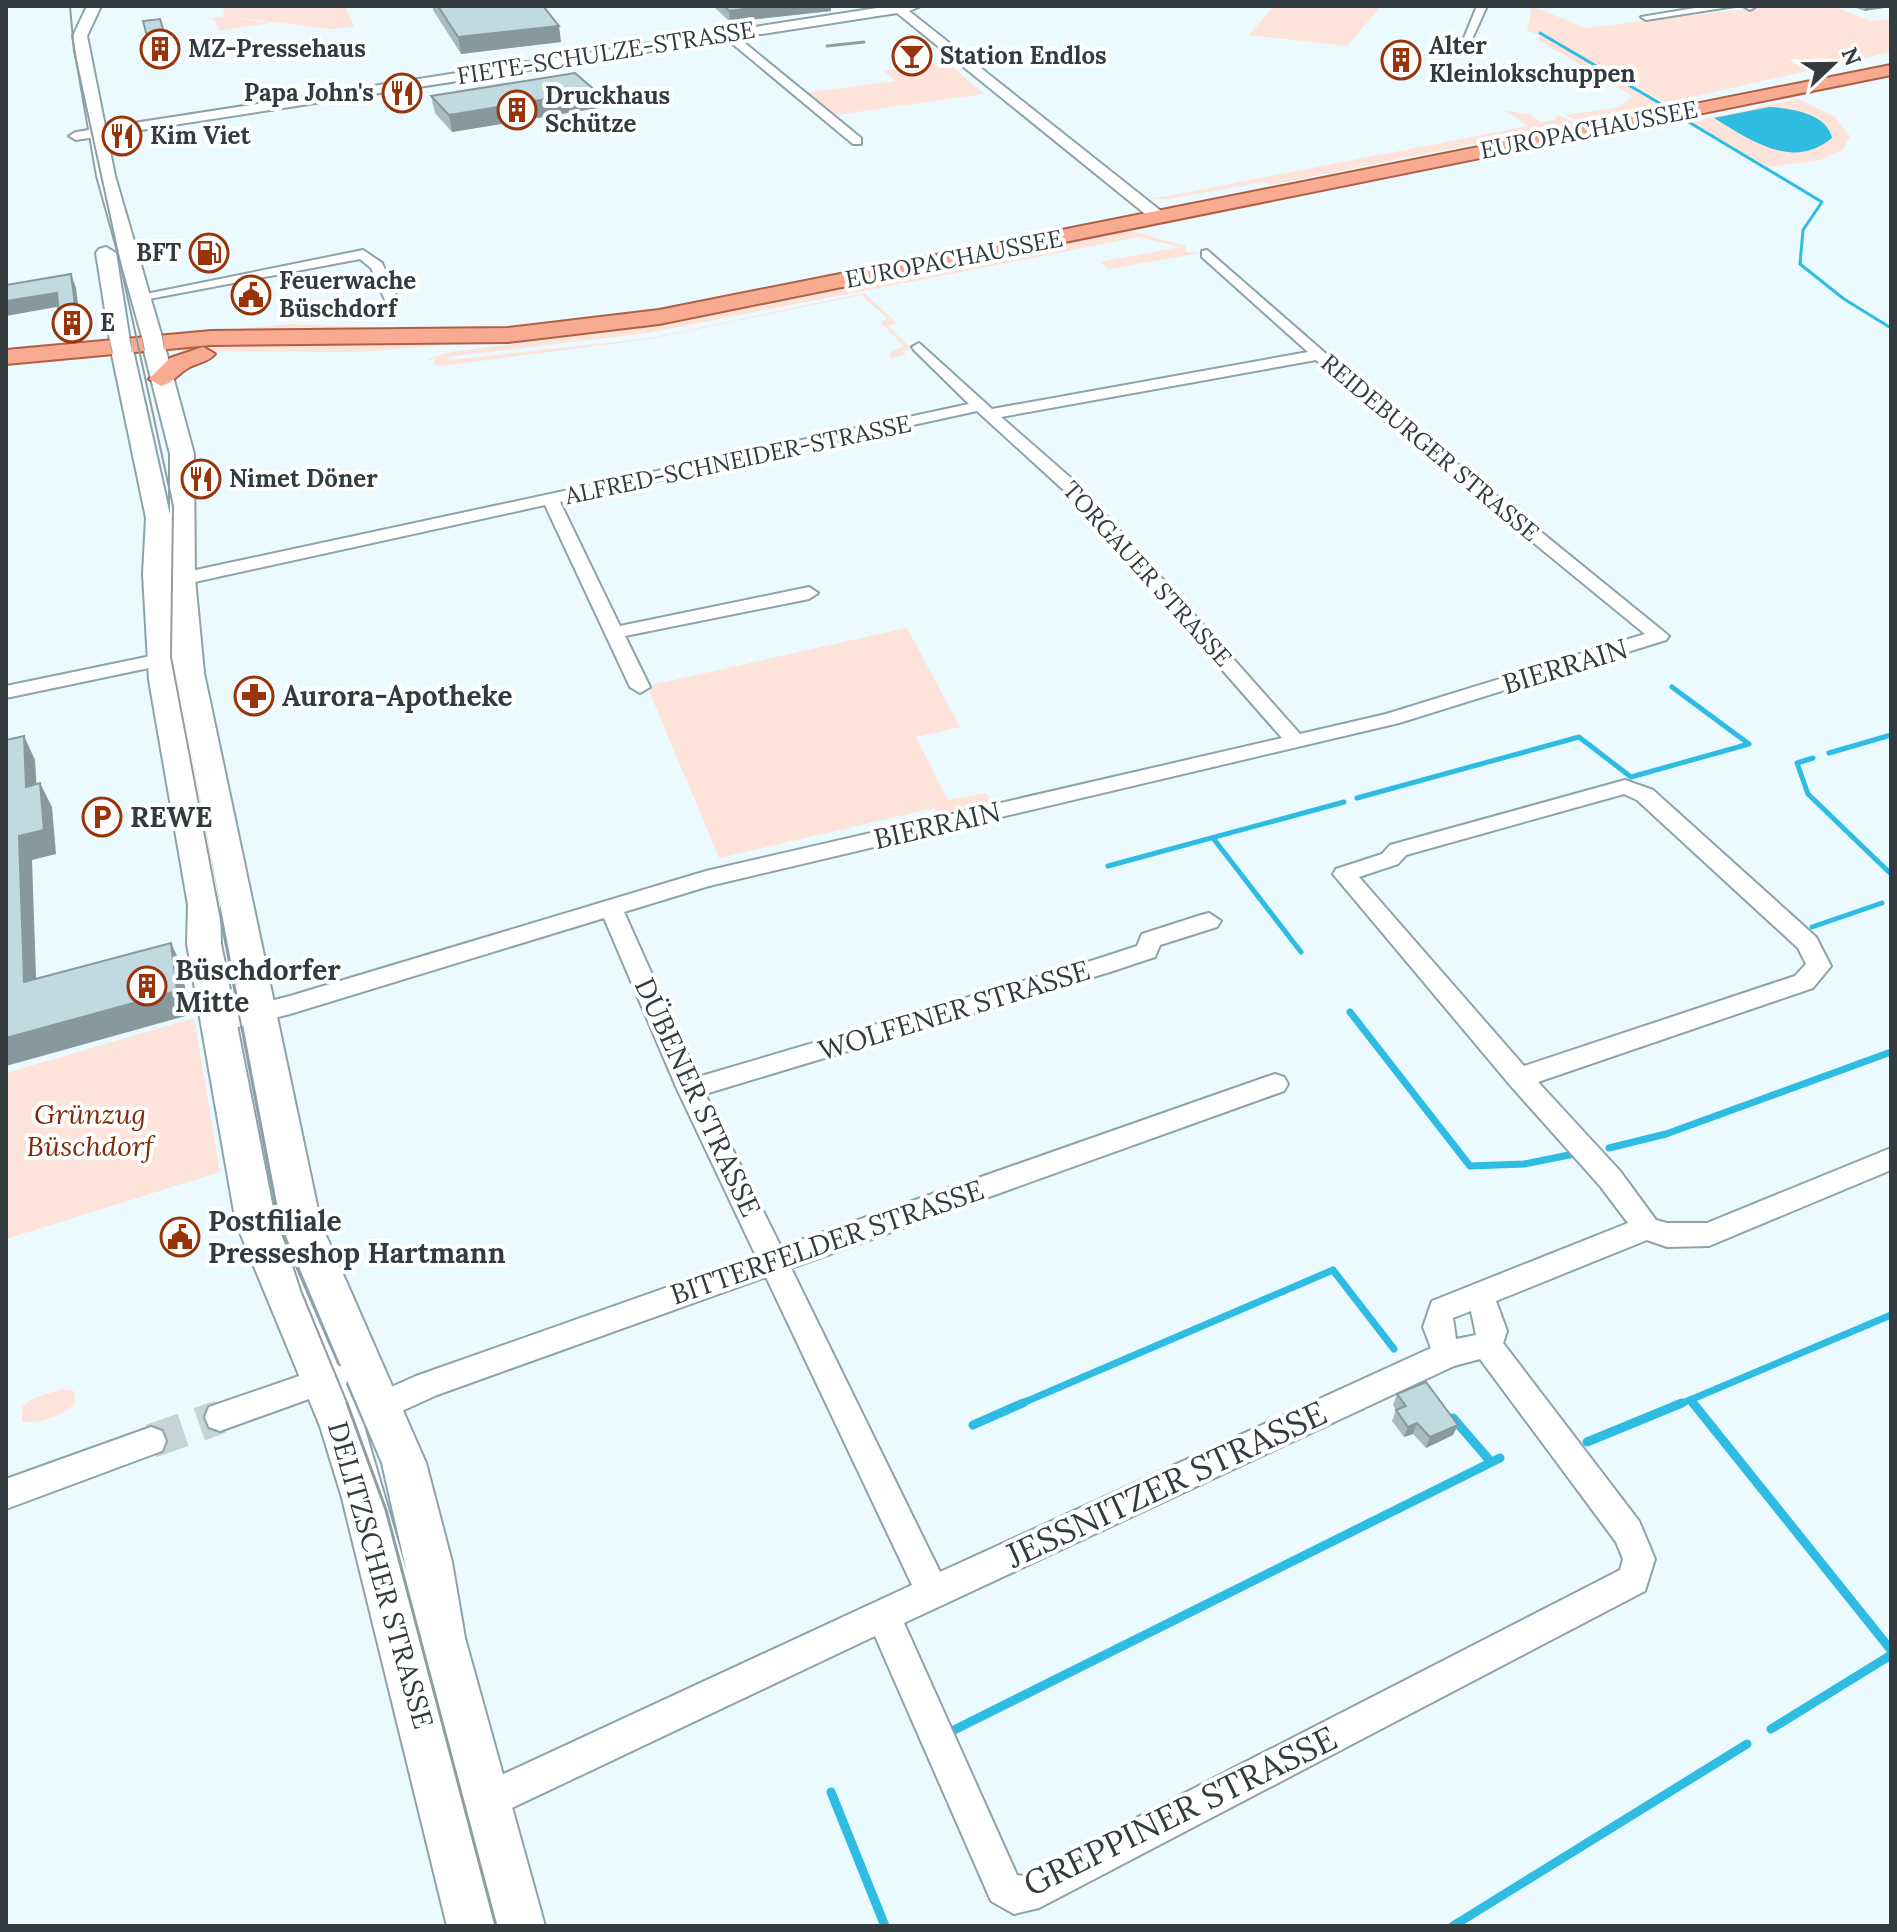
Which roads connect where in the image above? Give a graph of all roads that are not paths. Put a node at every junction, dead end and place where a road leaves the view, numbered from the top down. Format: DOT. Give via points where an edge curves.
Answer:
graph roads {
  1 [pos="94,6"];
  2 [pos="1482,6"];
  3 [pos="1730,6"];
  4 [pos="903,7"];
  5 [pos="1646,17"];
  6 [pos="726,33"];
  7 [pos="1463,48"];
  8 [pos="1891,70"];
  9 [pos="73,116"];
  10 [pos="99,133"];
  11 [pos="76,136"];
  12 [pos="857,141"];
  13 [pos="1160,218"];
  14 [pos="1207,254"];
  15 [pos="138,297"];
  16 [pos="390,297"];
  17 [pos="561,330"];
  18 [pos="153,342"];
  19 [pos="121,345"];
  20 [pos="919,347"];
  21 [pos="6,349"];
  22 [pos="203,354"];
  23 [pos="1317,355"];
  24 [pos="6,357"];
  25 [pos="6,366"];
  26 [pos="161,379"];
  27 [pos="985,410"];
  28 [pos="551,501"];
  29 [pos="170,581"];
  30 [pos="809,593"];
  31 [pos="614,633"];
  32 [pos="1659,636"];
  33 [pos="175,656"];
  34 [pos="640,687"];
  35 [pos="6,692"];
  36 [pos="1296,742"];
  37 [pos="1390,859"];
  38 [pos="610,906"];
  39 [pos="1374,908"];
  40 [pos="1209,921"];
  41 [pos="258,1013"];
  42 [pos="218,1023"];
  43 [pos="1519,1078"];
  44 [pos="1275,1084"];
  45 [pos="690,1089"];
  46 [pos="1891,1159"];
  47 [pos="1646,1228"];
  48 [pos="776,1259"];
  49 [pos="1480,1296"];
  50 [pos="1487,1345"];
  51 [pos="1449,1354"];
  52 [pos="356,1384"];
  53 [pos="220,1417"];
  54 [pos="151,1441"];
  55 [pos="6,1494"];
  56 [pos="932,1591"];
  57 [pos="883,1615"];
  58 [pos="484,1802"];
  59 [pos="474,1926"];
  60 [pos="518,1926"];
  1 -- 10 [label="main road, DELITZSCHER STRASSE" via="80,36"];
  2 -- 7 [label="street"];
  3 -- 5 [label="street"];
  4 -- 6 [label="street, FIETE-SCHULZE-STRASSE"];
  4 -- 13 [label="street"];
  6 -- 10 [label="street, FIETE-SCHULZE-STRASSE"];
  6 -- 12 [label="street"];
  8 -- 13 [label="main road, EUROPACHAUSSEE"];
  9 -- 11 [label="main road, DELITZSCHER STRASSE"];
  10 -- 11 [label="street, FIETE-SCHULZE-STRASSE"];
  10 -- 15 [label="main road, DELITZSCHER STRASSE"];
  11 -- 19 [label="main road, DELITZSCHER STRASSE" via="100,228"];
  13 -- 17 [label="main road, EUROPACHAUSSEE" via="696,310"];
  14 -- 23 [label="street, REIDEBURGER STRASSE"];
  15 -- 16 [label="street" via="363,254 377,266"];
  15 -- 18 [label="main road, DELITZSCHER STRASSE"];
  17 -- 18 [label="main road" via="284,322"];
  17 -- 22 [label="main road" via="397,352"];
  17 -- 24 [label="main road, EUROPACHAUSSEE" via="439,338 211,338"];
  18 -- 19 [label="main road"];
  18 -- 22 [label="main road"];
  18 -- 26 [label="main road, DELITZSCHER STRASSE"];
  19 -- 21 [label="main road"];
  19 -- 25 [label="main road"];
  19 -- 29 [label="main road, DELITZSCHER STRASSE"];
  20 -- 27 [label="street, TORGAUER STRASSE"];
  22 -- 26 [label="main road" via="178,363"];
  23 -- 27 [label="street, ALFRED-SCHNEIDER-STRASSE"];
  23 -- 32 [label="street, REIDEBURGER STRASSE"];
  26 -- 29 [label="main road, DELITZSCHER STRASSE" via="182,454"];
  27 -- 28 [label="street, ALFRED-SCHNEIDER-STRASSE"];
  27 -- 36 [label="street, TORGAUER STRASSE" via="1074,490"];
  28 -- 29 [label="street, ALFRED-SCHNEIDER-STRASSE"];
  28 -- 31 [label="street"];
  29 -- 33 [label="main road, DELITZSCHER STRASSE"];
  30 -- 31 [label="street"];
  31 -- 34 [label="street"];
  32 -- 36 [label="street, BIERRAIN" via="1392,719"];
  33 -- 35 [label="street"];
  33 -- 41 [label="main road, DELITZSCHER STRASSE"];
  33 -- 42 [label="main road, DELITZSCHER STRASSE" via="204,944"];
  36 -- 38 [label="street, BIERRAIN"];
  37 -- 39 [label="street"];
  37 -- 39 [label="street" via="1344,874"];
  37 -- 43 [label="street" via="1398,850 1625,787 1645,795 1808,943 1819,966 1804,982"];
  38 -- 41 [label="street, BIERRAIN"];
  38 -- 45 [label="street, DÜBENER STRASSE"];
  39 -- 43 [label="street"];
  40 -- 45 [label="street, WOLFENER STRASSE" via="1150,940 1147,951 1102,966"];
  41 -- 42 [label="street, BIERRAIN"];
  41 -- 52 [label="main road, DELITZSCHER STRASSE" via="301,1224"];
  42 -- 52 [label="main road, DELITZSCHER STRASSE" via="256,1223"];
  43 -- 47 [label="street" via="1629,1198"];
  44 -- 48 [label="street, BITTERFELDER STRASSE"];
  45 -- 48 [label="street, DÜBENER STRASSE"];
  46 -- 47 [label="street" via="1709,1234 1667,1235"];
  47 -- 49 [label="street"];
  48 -- 52 [label="street, BITTERFELDER STRASSE" via="427,1385"];
  48 -- 56 [label="street, DÜBENER STRASSE"];
  49 -- 50 [label="street" via="1492,1331"];
  49 -- 51 [label="street" via="1442,1310 1439,1337"];
  50 -- 51 [label="street, JESSNITZER STRASSE"];
  50 -- 57 [label="street, GREPPINER STRASSE" via="1628,1532 1639,1559 1633,1580 1026,1895 1004,1888"];
  51 -- 56 [label="street, JESSNITZER STRASSE"];
  52 -- 53 [label="street, BITTERFELDER STRASSE"];
  52 -- 58 [label="main road, DELITZSCHER STRASSE" via="417,1510 441,1638"];
  52 -- 59 [label="main road, DELITZSCHER STRASSE" via="369,1511"];
  54 -- 55 [label="street"];
  56 -- 57 [label="street, JESSNITZER STRASSE"];
  57 -- 58 [label="street"];
  58 -- 60 [label="main road, DELITZSCHER STRASSE"];
}
